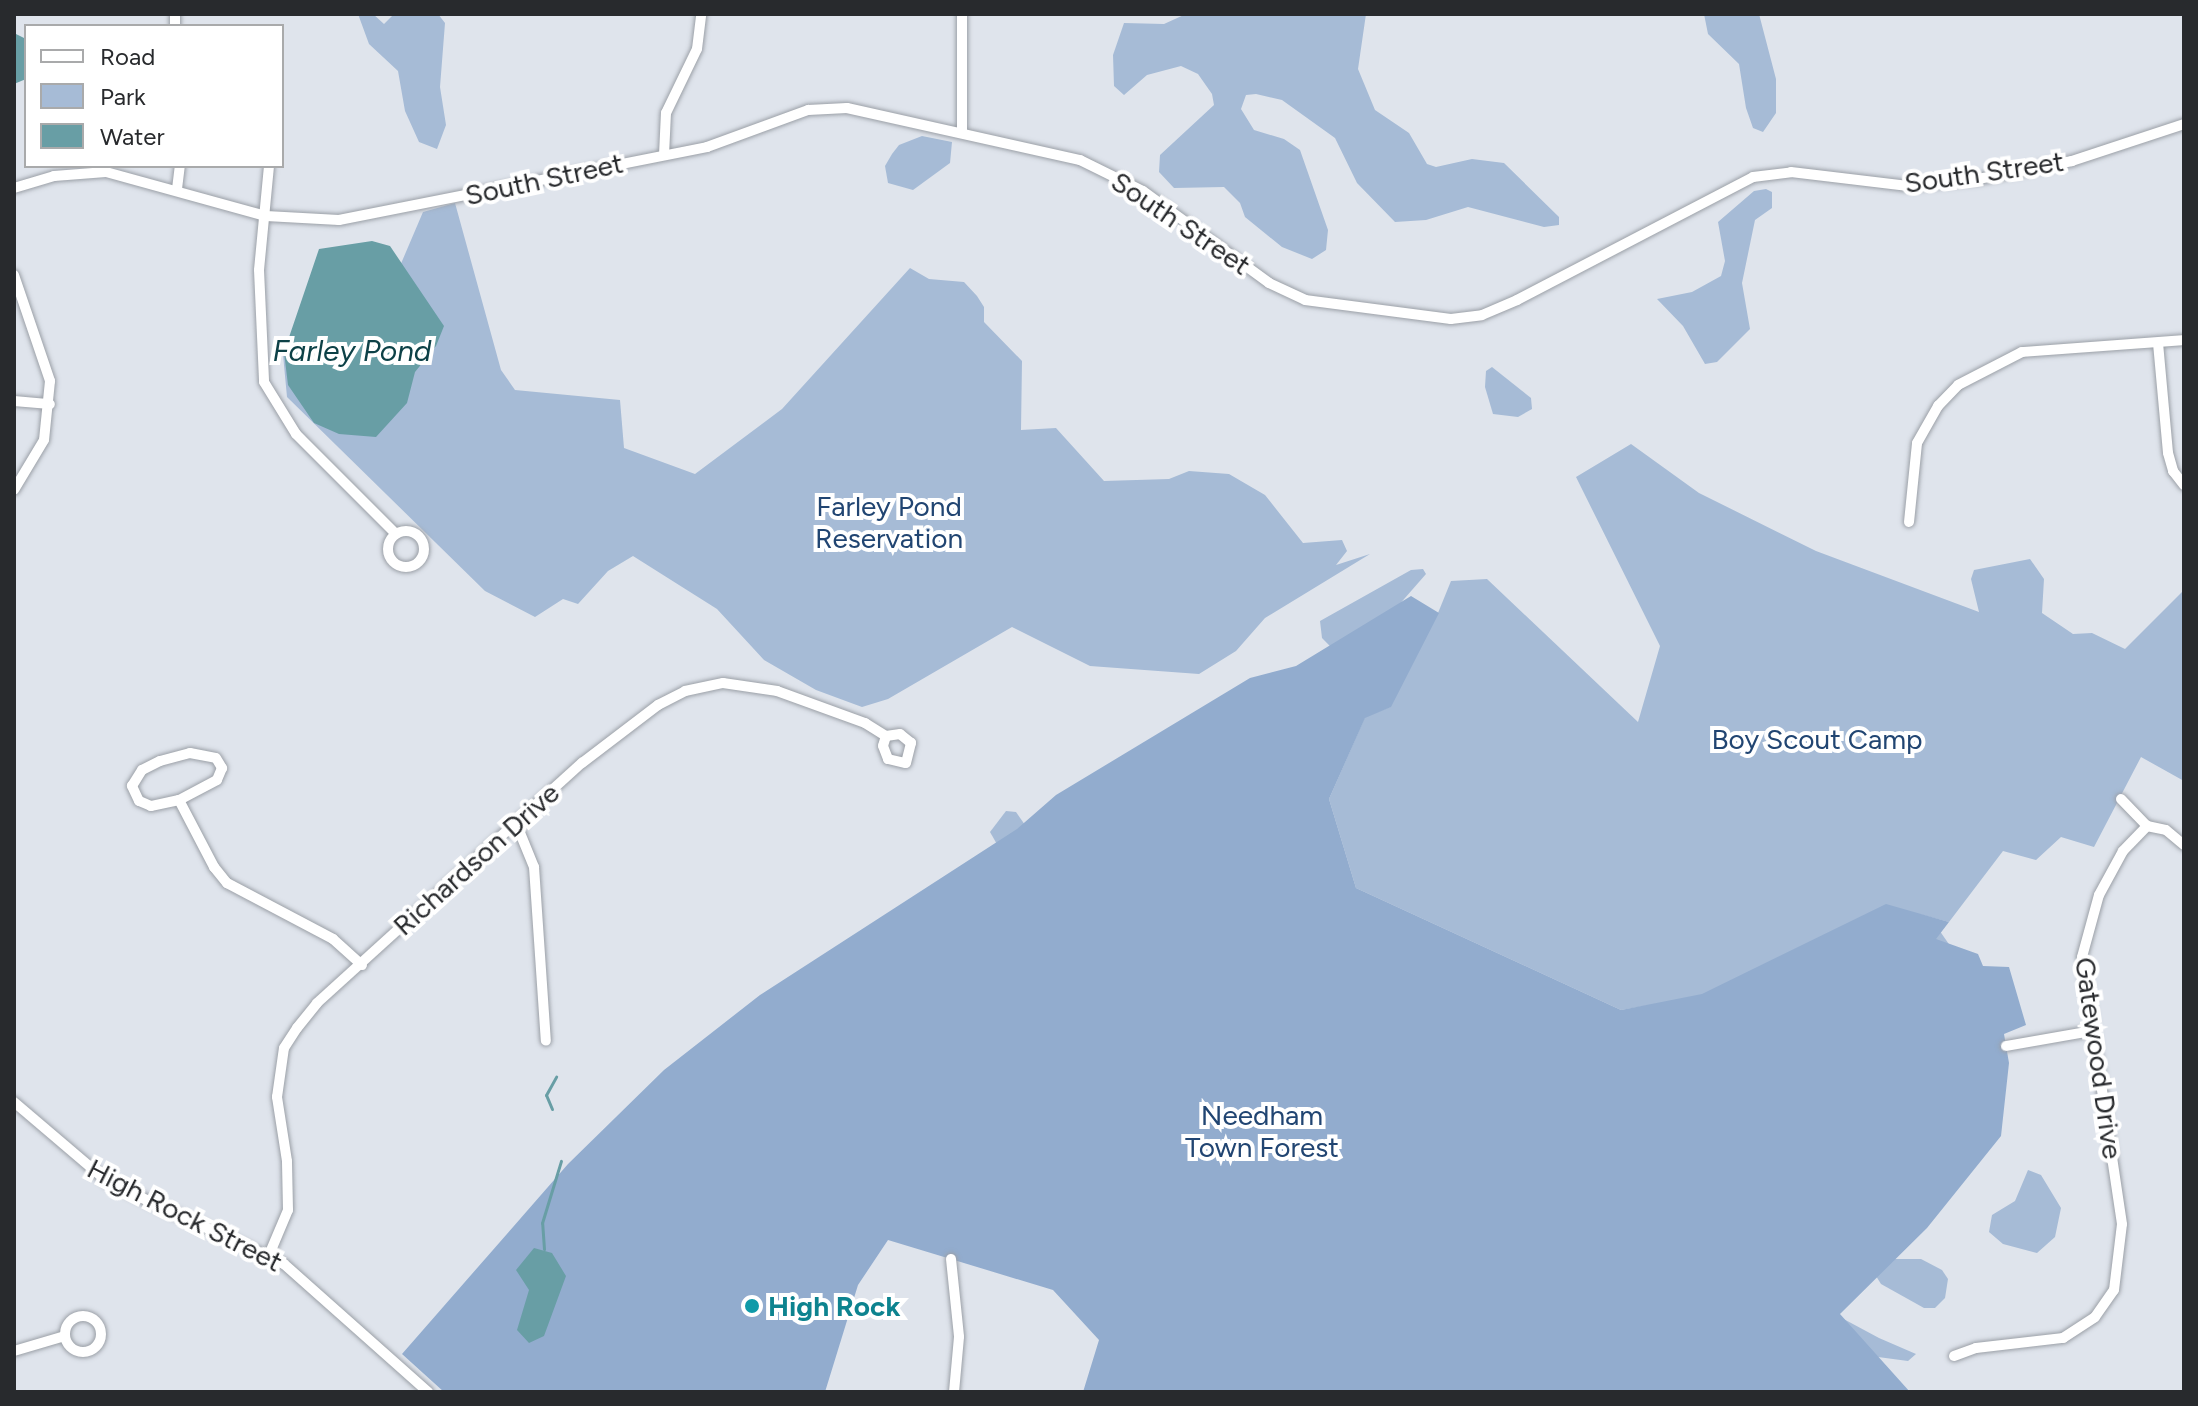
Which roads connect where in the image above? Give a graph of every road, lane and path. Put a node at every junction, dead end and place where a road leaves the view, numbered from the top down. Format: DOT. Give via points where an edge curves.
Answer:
graph roads {
  1 [pos="701,14"];
  2 [pos="962,14"];
  3 [pos="2184,124"];
  4 [pos="962,131"];
  5 [pos="664,155"];
  6 [pos="180,168"];
  7 [pos="269,168"];
  8 [pos="14,188"];
  9 [pos="177,189"];
  10 [pos="266,216"];
  11 [pos="14,275"];
  12 [pos="2184,340"];
  13 [pos="2158,343"];
  14 [pos="14,401"];
  15 [pos="50,404"];
  16 [pos="2184,485"];
  17 [pos="14,490"];
  18 [pos="1909,522"];
  19 [pos="396,534"];
  20 [pos="886,736"];
  21 [pos="2121,799"];
  22 [pos="179,800"];
  23 [pos="516,823"];
  24 [pos="2147,826"];
  25 [pos="2184,845"];
  26 [pos="362,965"];
  27 [pos="2092,1031"];
  28 [pos="546,1041"];
  29 [pos="2006,1046"];
  30 [pos="14,1102"];
  31 [pos="269,1255"];
  32 [pos="951,1259"];
  33 [pos="65,1336"];
  34 [pos="14,1351"];
  35 [pos="1954,1356"];
  36 [pos="428,1392"];
  37 [pos="954,1392"];
  1 -- 5 [label="street" via="697,49 666,113"];
  2 -- 4 [label="street"];
  3 -- 4 [label="street, South Street" via="2072,161 1965,181 1908,186 1791,172 1753,177 1517,300 1482,315 1451,319 1305,300 1269,283 1117,176 1080,160"];
  4 -- 5 [label="street, South Street" via="822,107 729,140"];
  5 -- 10 [label="street, South Street" via="362,217 317,221"];
  6 -- 9 [label="street"];
  7 -- 10 [label="street"];
  8 -- 9 [label="street, South Street" via="96,172"];
  9 -- 10 [label="street, South Street"];
  10 -- 19 [label="street" via="259,270 264,382 296,434"];
  11 -- 15 [label="street" via="46,359"];
  12 -- 13 [label="street"];
  13 -- 16 [label="street" via="2168,453"];
  13 -- 18 [label="street" via="2022,352 1958,385 1938,406 1917,443"];
  14 -- 15 [label="street"];
  15 -- 17 [label="street" via="44,440"];
  20 -- 23 [label="street, Richardson Drive" via="865,723 763,687 697,687 624,727"];
  21 -- 24 [label="street"];
  22 -- 22 [label="street" via="217,780 222,768 216,758 190,753 160,761 142,770 132,786 139,801 151,806"];
  22 -- 26 [label="street" via="195,836 227,883 333,939"];
  23 -- 26 [label="street, Richardson Drive"];
  23 -- 28 [label="street" via="534,867"];
  24 -- 25 [label="street" via="2166,830"];
  24 -- 27 [label="street, Gatewood Drive" via="2111,872 2086,928 2083,976"];
  26 -- 31 [label="street, Richardson Drive" via="317,1003 284,1048 277,1097 290,1188 288,1210"];
  27 -- 29 [label="street"];
  27 -- 35 [label="street, Gatewood Drive" via="2121,1211 2119,1274 2108,1301 2087,1324 2050,1342 1976,1348"];
  30 -- 31 [label="street, High Rock Street" via="95,1174"];
  31 -- 36 [label="street, High Rock Street"];
  32 -- 37 [label="street" via="959,1337"];
  33 -- 34 [label="street"];
}
